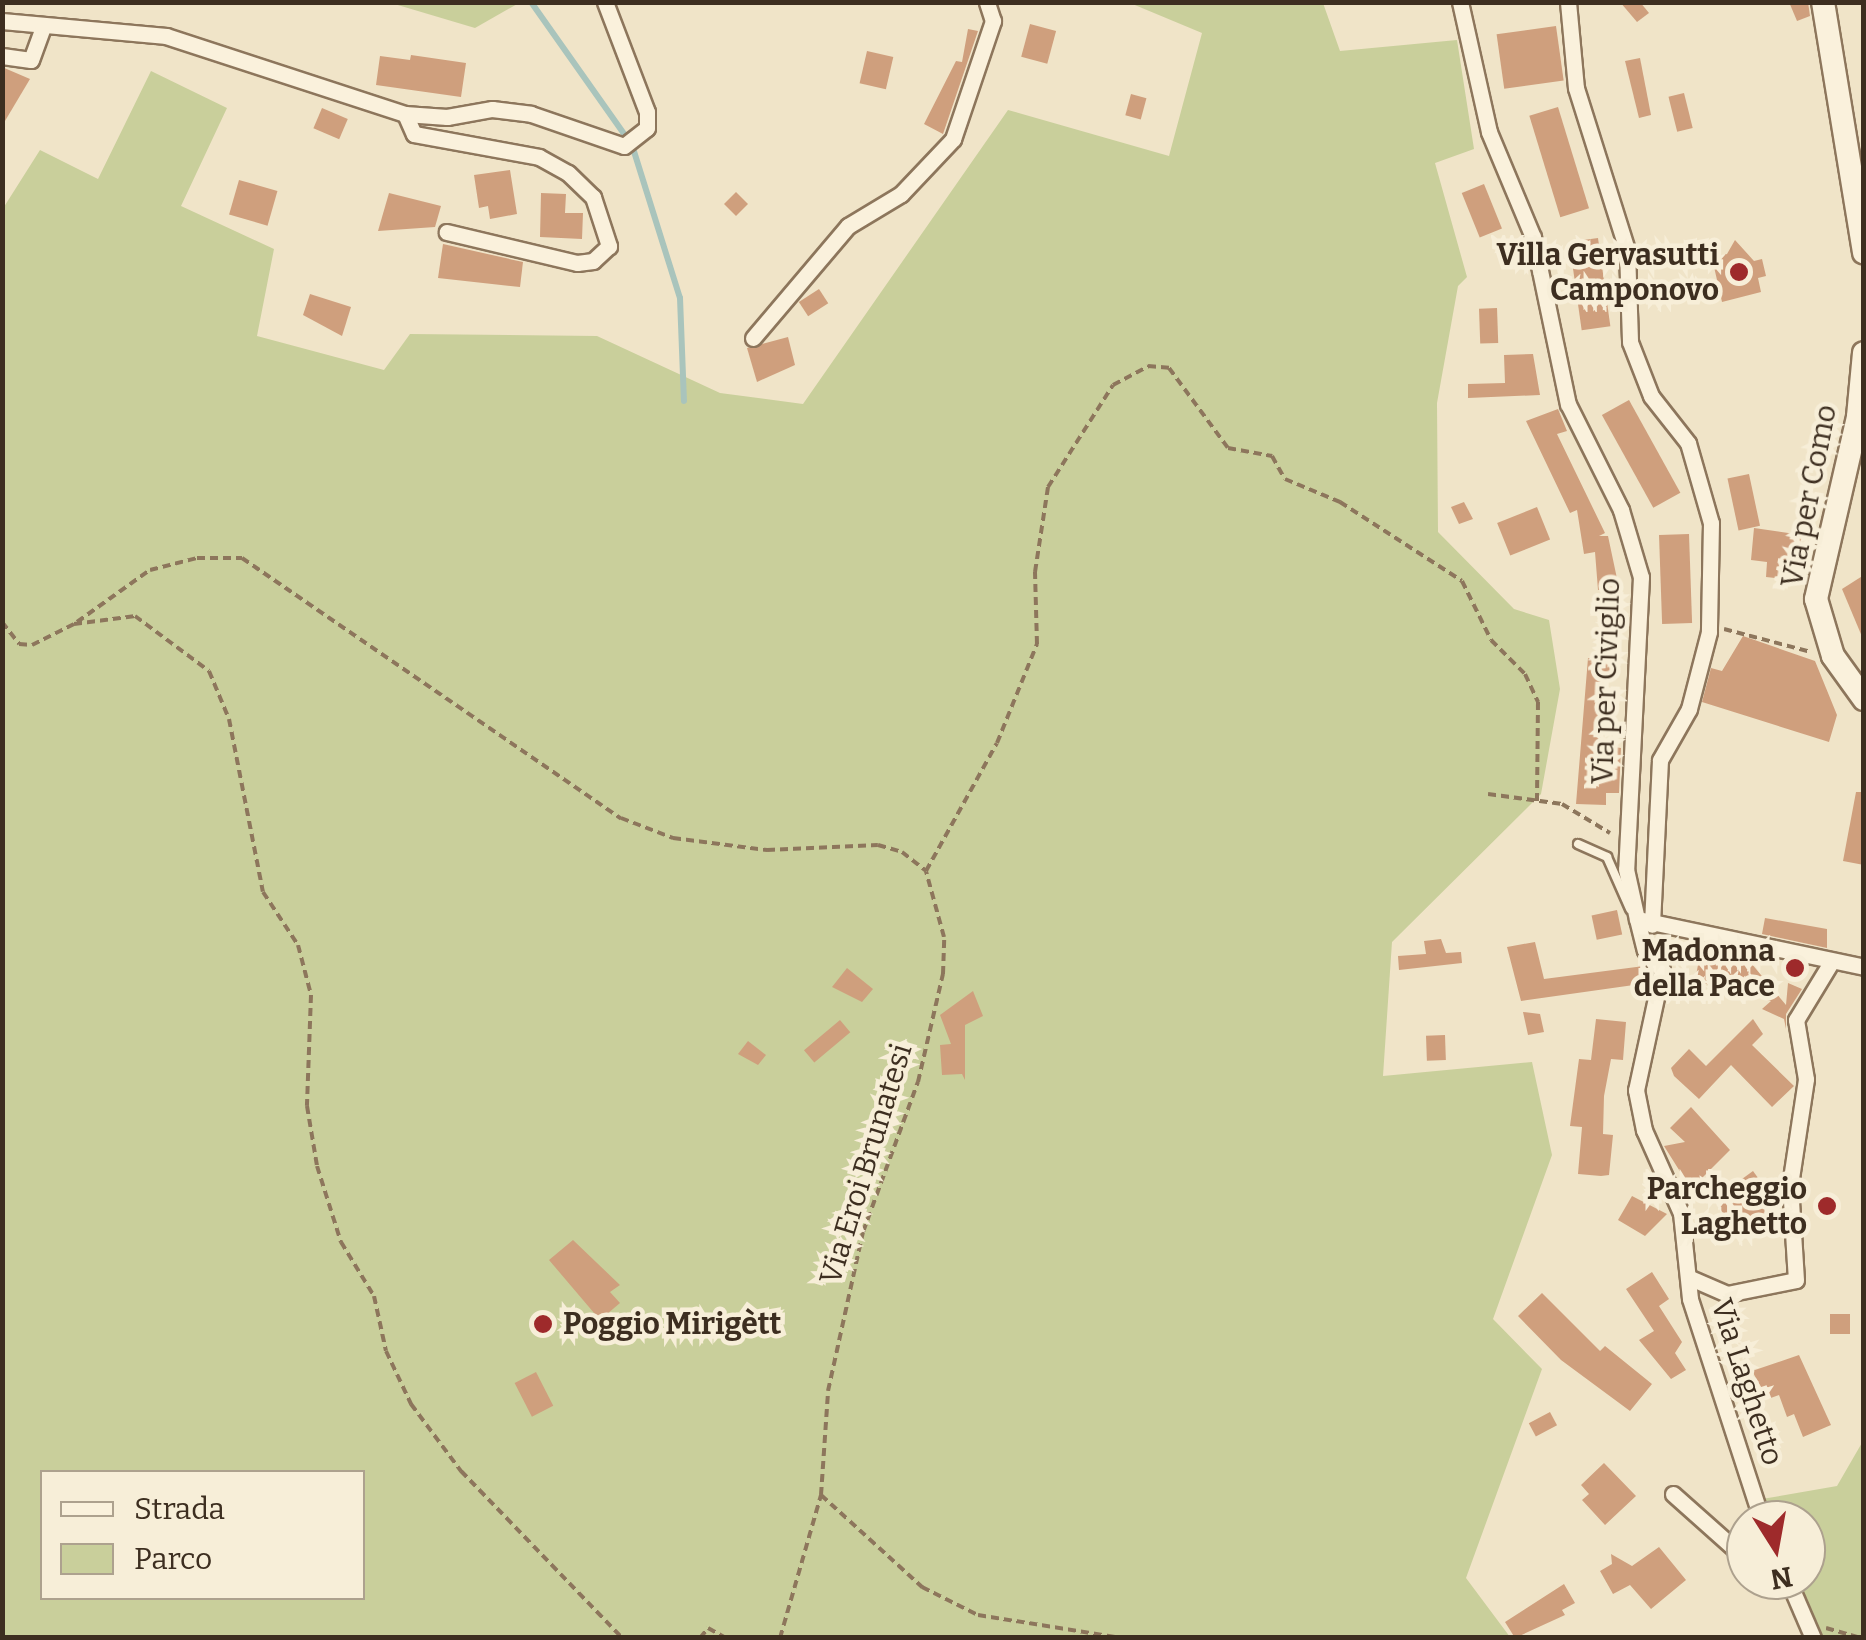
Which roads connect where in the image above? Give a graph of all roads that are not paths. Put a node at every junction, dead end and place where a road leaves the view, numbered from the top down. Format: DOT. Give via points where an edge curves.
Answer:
graph roads {
  1 [pos="605,2"];
  2 [pos="987,2"];
  3 [pos="1460,2"];
  4 [pos="1568,2"];
  5 [pos="1823,2"];
  6 [pos="2,21"];
  7 [pos="44,25"];
  8 [pos="2,56"];
  9 [pos="405,114"];
  10 [pos="447,232"];
  11 [pos="1864,253"];
  12 [pos="753,338"];
  13 [pos="1864,353"];
  14 [pos="1864,699"];
  15 [pos="1578,844"];
  16 [pos="1644,922"];
  17 [pos="1830,964"];
  18 [pos="1864,967"];
  19 [pos="1688,1276"];
  20 [pos="1673,1494"];
  21 [pos="1756,1500"];
  22 [pos="1726,1542"];
  23 [pos="1796,1600"];
  24 [pos="1813,1638"];
  1 -- 9 [label="street" via="647,112 632,143 492,109 446,117"];
  2 -- 12 [label="street" via="993,20 952,138 901,194 848,226"];
  3 -- 16 [label="street, Via per Civiglio" via="1489,132 1532,237 1568,404 1621,510 1642,577 1626,869"];
  4 -- 16 [label="street" via="1576,88 1627,250 1630,342 1651,396 1688,443 1711,523 1709,626 1690,709 1660,760"];
  5 -- 11 [label="street"];
  6 -- 7 [label="street"];
  7 -- 8 [label="street" via="31,60"];
  7 -- 9 [label="street" via="166,36"];
  9 -- 10 [label="street" via="414,134 538,157 568,172 593,198 609,246 593,261 578,263"];
  13 -- 14 [label="street, Via per Como" via="1858,417 1816,599 1834,658"];
  15 -- 16 [label="lane" via="1607,857 1621,897"];
  16 -- 17 [label="street"];
  16 -- 19 [label="street, Via Laghetto" via="1646,950 1662,970 1636,1090 1644,1130 1681,1213"];
  17 -- 18 [label="street"];
  17 -- 19 [label="street" via="1796,1020 1806,1079 1790,1184 1796,1280 1728,1294"];
  19 -- 21 [label="street, Via Laghetto"];
  20 -- 22 [label="street"];
  23 -- 24 [label="street"];
}
